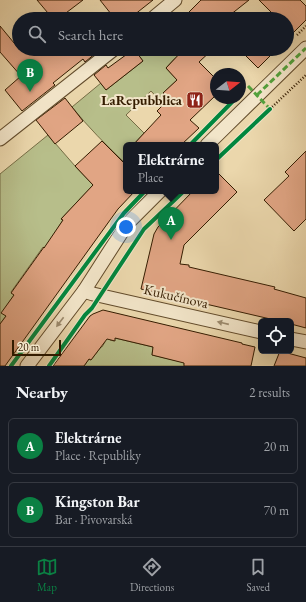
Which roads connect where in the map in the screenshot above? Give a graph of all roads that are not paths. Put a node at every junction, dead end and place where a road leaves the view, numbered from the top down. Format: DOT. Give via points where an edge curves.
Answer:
graph roads {
  1 [pos="175,0"];
  2 [pos="160,12"];
  3 [pos="306,48"];
  4 [pos="105,56"];
  5 [pos="0,139"];
  6 [pos="210,142"];
  7 [pos="157,194"];
  8 [pos="84,291"];
  9 [pos="258,331"];
  10 [pos="294,340"];
  11 [pos="306,342"];
  12 [pos="27,366"];
  1 -- 2 [label="street"];
  3 -- 6 [label="street"];
  4 -- 5 [label="street"];
  7 -- 8 [label="street" via="127,224"];
  9 -- 8 [label="street, Kukučínova, one-way"];
  8 -- 12 [label="street, one-way"];
  10 -- 11 [label="street"];
}
